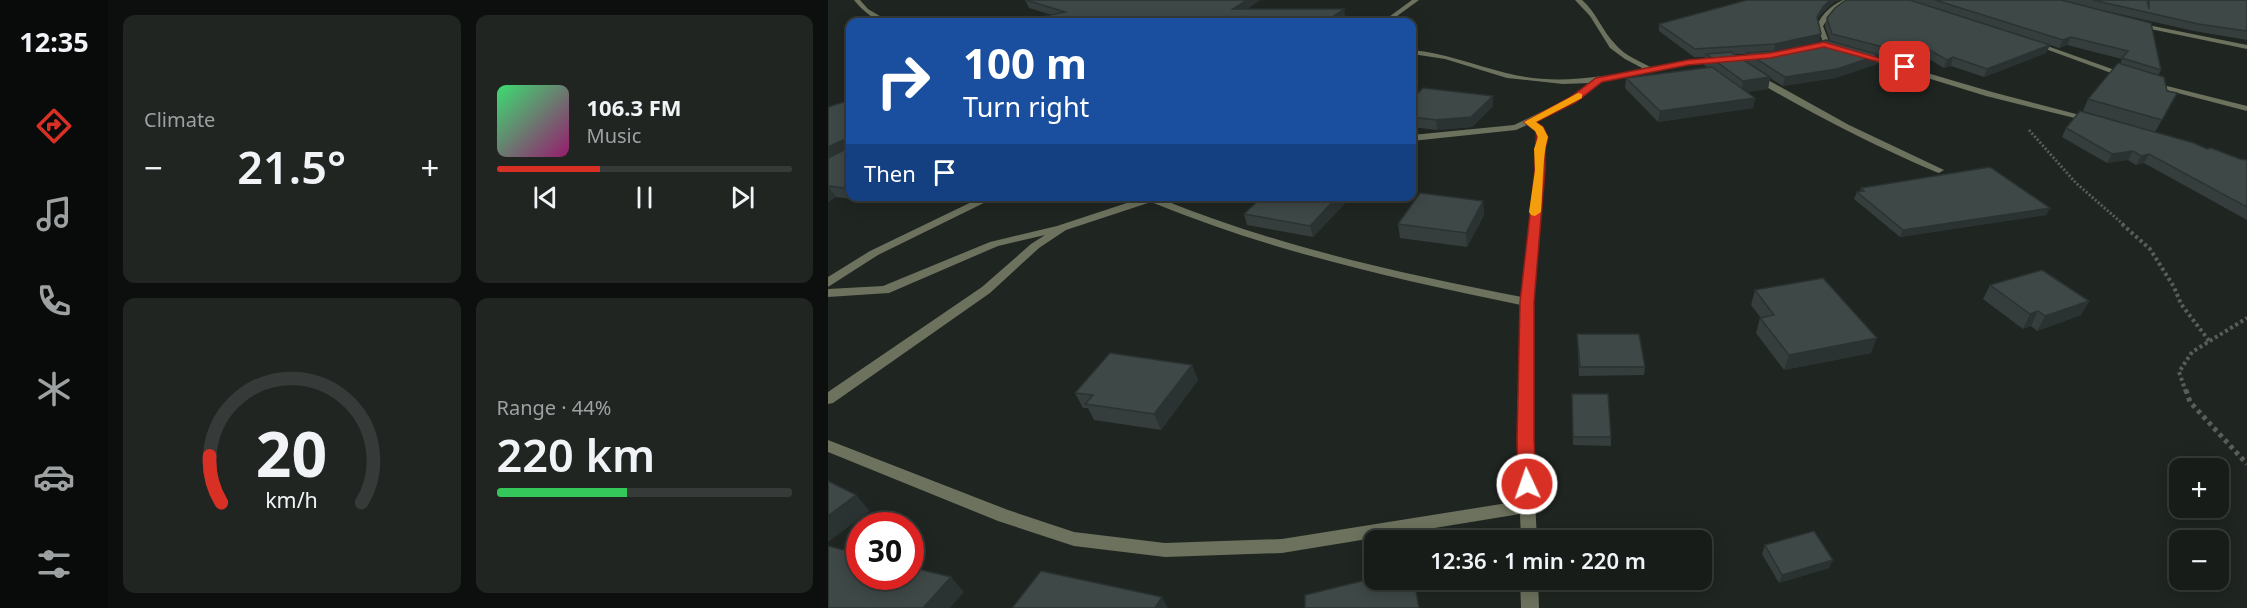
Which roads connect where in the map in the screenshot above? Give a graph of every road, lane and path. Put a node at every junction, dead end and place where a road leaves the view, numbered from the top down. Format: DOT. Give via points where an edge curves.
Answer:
graph roads {
  1 [pos="857,0"];
  2 [pos="1416,0"];
  3 [pos="1578,0"];
  4 [pos="1848,0"];
  5 [pos="880,18"];
  6 [pos="1391,18"];
  7 [pos="2131,24"];
  8 [pos="2027,41"];
  9 [pos="1824,45"];
  10 [pos="2247,47"];
  11 [pos="1834,48"];
  12 [pos="1804,50"];
  13 [pos="1416,53"];
  14 [pos="1854,53"];
  15 [pos="1770,56"];
  16 [pos="1731,59"];
  17 [pos="1740,65"];
  18 [pos="1649,69"];
  19 [pos="1748,71"];
  20 [pos="2131,77"];
  21 [pos="1599,80"];
  22 [pos="2141,80"];
  23 [pos="2006,98"];
  24 [pos="2247,109"];
  25 [pos="2101,121"];
  26 [pos="1529,122"];
  27 [pos="1416,138"];
  28 [pos="1939,170"];
  29 [pos="982,201"];
  30 [pos="1148,201"];
  31 [pos="1163,201"];
  32 [pos="1062,228"];
  33 [pos="828,284"];
  34 [pos="828,293"];
  35 [pos="1527,302"];
  36 [pos="2247,318"];
  37 [pos="2210,342"];
  38 [pos="828,399"];
  39 [pos="828,446"];
  40 [pos="2247,464"];
  41 [pos="1528,506"];
  42 [pos="1529,530"];
  43 [pos="1529,590"];
  44 [pos="1530,608"];
  1 -- 5 [label="street"];
  2 -- 6 [label="street"];
  3 -- 18 [label="street" via="1591,10 1613,46"];
  4 -- 9 [label="street" via="1823,16 1820,26"];
  7 -- 10 [label="street"];
  8 -- 20 [label="street"];
  9 -- 11 [label="street"];
  9 -- 12 [label="street"];
  13 -- 21 [label="street" via="1532,80"];
  14 -- 23 [label="street"];
  15 -- 16 [label="street"];
  16 -- 17 [label="street"];
  16 -- 18 [label="street"];
  18 -- 21 [label="street"];
  19 -- 28 [label="street" via="1867,140"];
  21 -- 26 [label="street" via="1573,100"];
  22 -- 24 [label="street"];
  23 -- 25 [label="street"];
  23 -- 37 [label="path" via="2017,117 2076,183 2150,249 2181,304"];
  26 -- 27 [label="street" via="1503,129"];
  26 -- 35 [label="street" via="1540,129 1543,137"];
  29 -- 33 [label="street" via="873,253"];
  30 -- 32 [label="street"];
  31 -- 35 [label="street" via="1197,219 1346,264"];
  32 -- 34 [label="street" via="994,244 885,290"];
  32 -- 38 [label="street" via="1035,246 986,290"];
  35 -- 41 [label="street"];
  36 -- 37 [label="path"];
  37 -- 40 [label="path" via="2192,352 2179,372 2190,402"];
  39 -- 41 [label="street" via="1004,516 1074,539 1165,550 1282,546"];
  41 -- 42 [label="street"];
  43 -- 44 [label="street"];
}
